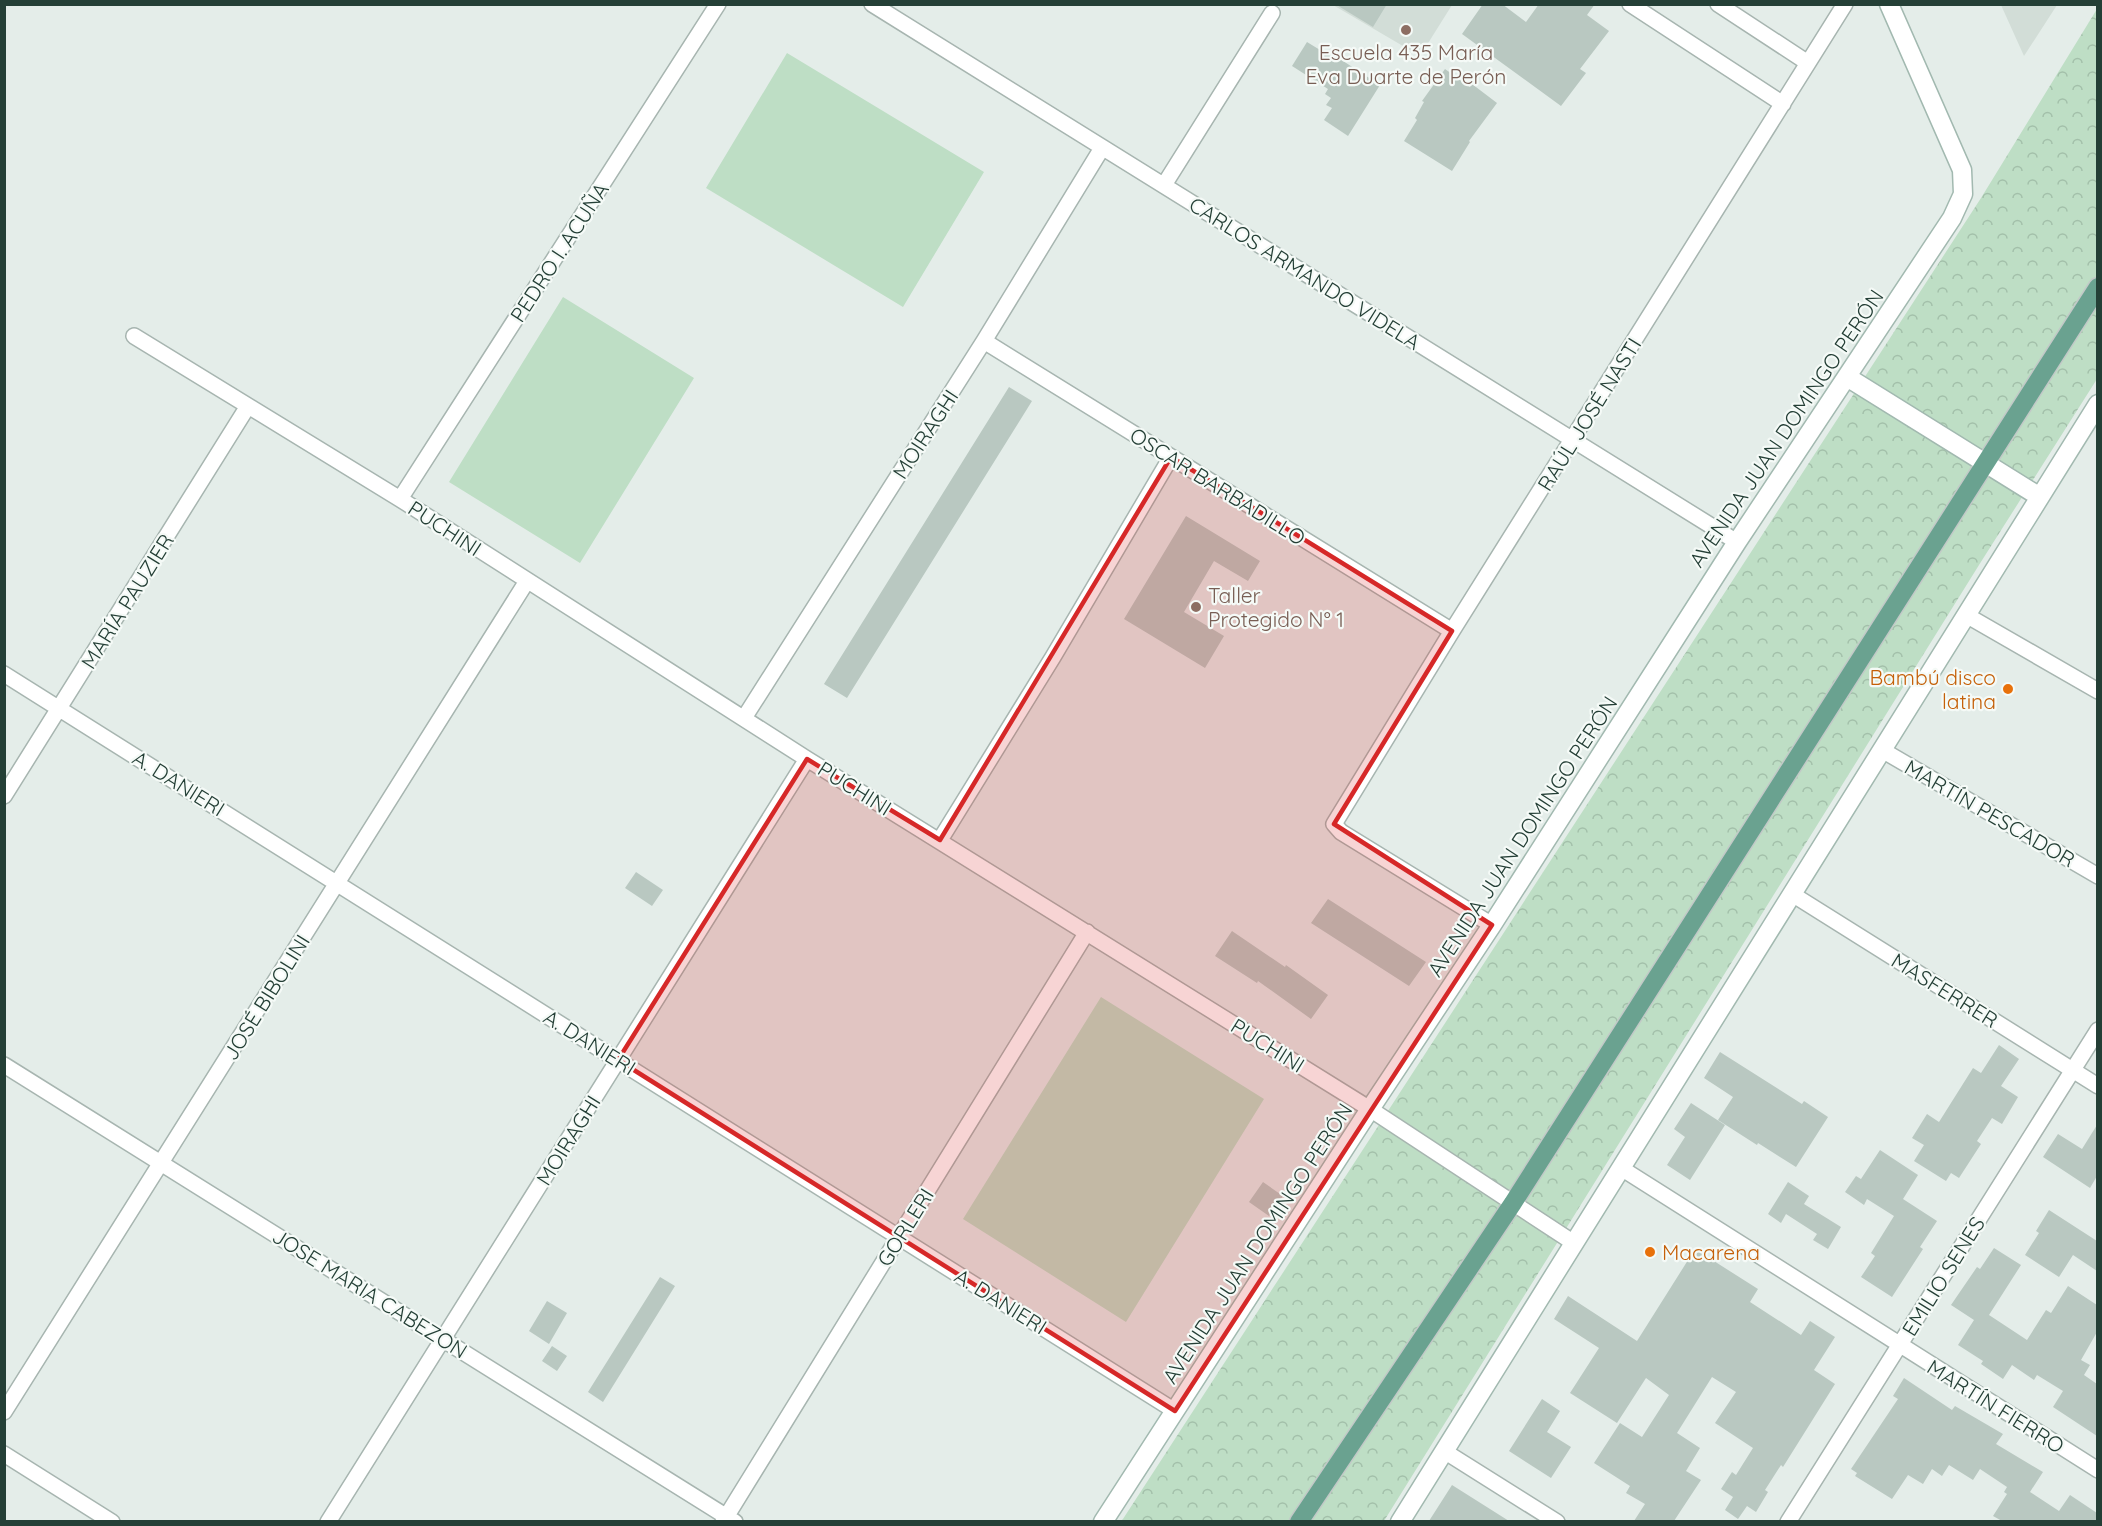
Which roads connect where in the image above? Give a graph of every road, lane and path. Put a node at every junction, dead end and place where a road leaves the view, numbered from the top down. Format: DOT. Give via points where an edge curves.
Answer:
graph roads {
  1 [pos="718,4"];
  2 [pos="872,4"];
  3 [pos="1630,4"];
  4 [pos="1718,4"];
  5 [pos="1845,4"];
  6 [pos="1889,4"];
  7 [pos="1272,13"];
  8 [pos="1808,63"];
  9 [pos="1783,104"];
  10 [pos="1102,148"];
  11 [pos="1164,185"];
  12 [pos="2097,287"];
  13 [pos="134,336"];
  14 [pos="984,341"];
  15 [pos="1847,377"];
  16 [pos="2097,404"];
  17 [pos="248,406"];
  18 [pos="1572,440"];
  19 [pos="1171,457"];
  20 [pos="1985,463"];
  21 [pos="2040,497"];
  22 [pos="400,499"];
  23 [pos="1737,542"];
  24 [pos="527,581"];
  25 [pos="1966,615"];
  26 [pos="1452,632"];
  27 [pos="4,674"];
  28 [pos="2097,692"];
  29 [pos="60,708"];
  30 [pos="744,718"];
  31 [pos="1882,750"];
  32 [pos="807,759"];
  33 [pos="4,796"];
  34 [pos="940,840"];
  35 [pos="2097,876"];
  36 [pos="337,883"];
  37 [pos="1792,894"];
  38 [pos="1492,925"];
  39 [pos="1087,932"];
  40 [pos="2097,1030"];
  41 [pos="618,1060"];
  42 [pos="4,1065"];
  43 [pos="2073,1070"];
  44 [pos="2097,1086"];
  45 [pos="1370,1109"];
  46 [pos="162,1163"];
  47 [pos="1621,1168"];
  48 [pos="1513,1203"];
  49 [pos="898,1236"];
  50 [pos="1574,1243"];
  51 [pos="443,1339"];
  52 [pos="1900,1345"];
  53 [pos="1175,1411"];
  54 [pos="4,1412"];
  55 [pos="1444,1451"];
  56 [pos="4,1454"];
  57 [pos="2097,1470"];
  58 [pos="728,1520"];
  59 [pos="112,1521"];
  60 [pos="328,1521"];
  61 [pos="1103,1521"];
  62 [pos="1299,1521"];
  63 [pos="1400,1521"];
  64 [pos="1557,1521"];
  65 [pos="1788,1521"];
  1 -- 22 [label="street, PEDRO I. ACUÑA"];
  2 -- 10 [label="street, CARLOS ARMANDO VIDELA"];
  3 -- 9 [label="street"];
  4 -- 8 [label="street"];
  5 -- 8 [label="street, RAÚL JOSÉ NASTI"];
  6 -- 15 [label="main road, AVENIDA JUAN DOMINGO PERÓN" via="1962,170 1963,194 1952,218"];
  7 -- 11 [label="street"];
  8 -- 9 [label="street, RAÚL JOSÉ NASTI"];
  9 -- 18 [label="street, RAÚL JOSÉ NASTI"];
  10 -- 11 [label="street, CARLOS ARMANDO VIDELA"];
  10 -- 14 [label="street, MOIRAGHI"];
  11 -- 18 [label="street, CARLOS ARMANDO VIDELA"];
  12 -- 20 [label="main road"];
  13 -- 17 [label="street, PUCHINI"];
  14 -- 19 [label="street, OSCAR BARBADILLO"];
  14 -- 30 [label="street, MOIRAGHI"];
  15 -- 20 [label="main road"];
  15 -- 23 [label="main road, AVENIDA JUAN DOMINGO PERÓN"];
  16 -- 21 [label="main road"];
  17 -- 22 [label="street, PUCHINI"];
  17 -- 29 [label="street, MARÍA PAUZIER"];
  18 -- 23 [label="street, CARLOS ARMANDO VIDELA"];
  18 -- 26 [label="street, RAÚL JOSÉ NASTI"];
  19 -- 26 [label="street, OSCAR BARBADILLO"];
  19 -- 34 [label="street"];
  20 -- 21 [label="main road"];
  20 -- 48 [label="main road"];
  21 -- 25 [label="main road"];
  22 -- 24 [label="street, PUCHINI"];
  23 -- 38 [label="main road, AVENIDA JUAN DOMINGO PERÓN"];
  24 -- 30 [label="street, PUCHINI"];
  24 -- 36 [label="street, JOSÉ BIBOLINI"];
  25 -- 28 [label="street"];
  25 -- 31 [label="main road"];
  26 -- 38 [label="street, RAÚL JOSÉ NASTI" via="1334,824"];
  27 -- 29 [label="street, A. DANIERI"];
  29 -- 33 [label="street, MARÍA PAUZIER"];
  29 -- 36 [label="street, A. DANIERI"];
  30 -- 32 [label="street, PUCHINI"];
  31 -- 35 [label="street, MARTÍN PESCADOR"];
  31 -- 37 [label="main road"];
  32 -- 34 [label="street, PUCHINI"];
  32 -- 41 [label="street, MOIRAGHI"];
  34 -- 39 [label="street, PUCHINI"];
  36 -- 41 [label="street, A. DANIERI"];
  36 -- 46 [label="street, JOSÉ BIBOLINI"];
  37 -- 43 [label="street, MASFERRER"];
  37 -- 47 [label="main road"];
  38 -- 45 [label="main road, AVENIDA JUAN DOMINGO PERÓN"];
  39 -- 45 [label="street, PUCHINI"];
  39 -- 49 [label="street, GORLERI"];
  40 -- 43 [label="street, EMILIO SENES"];
  41 -- 49 [label="street, A. DANIERI"];
  41 -- 51 [label="street, MOIRAGHI"];
  42 -- 46 [label="street, JOSE MARIA CABEZON"];
  43 -- 44 [label="street, MASFERRER"];
  43 -- 52 [label="street, EMILIO SENES"];
  45 -- 48 [label="street, PUCHINI"];
  45 -- 53 [label="main road, AVENIDA JUAN DOMINGO PERÓN"];
  46 -- 51 [label="street, JOSE MARIA CABEZON"];
  46 -- 54 [label="street, JOSÉ BIBOLINI"];
  47 -- 50 [label="main road"];
  47 -- 52 [label="street, MARTÍN FIERRO"];
  48 -- 50 [label="street, PUCHINI"];
  48 -- 62 [label="main road"];
  49 -- 53 [label="street, A. DANIERI"];
  49 -- 58 [label="street, GORLERI"];
  50 -- 55 [label="main road"];
  51 -- 58 [label="street, JOSE MARIA CABEZON"];
  51 -- 60 [label="street, MOIRAGHI"];
  52 -- 57 [label="street, MARTÍN FIERRO"];
  52 -- 65 [label="street, EMILIO SENES"];
  53 -- 61 [label="main road, AVENIDA JUAN DOMINGO PERÓN"];
  55 -- 63 [label="main road"];
  55 -- 64 [label="street"];
  56 -- 59 [label="street"];
}
